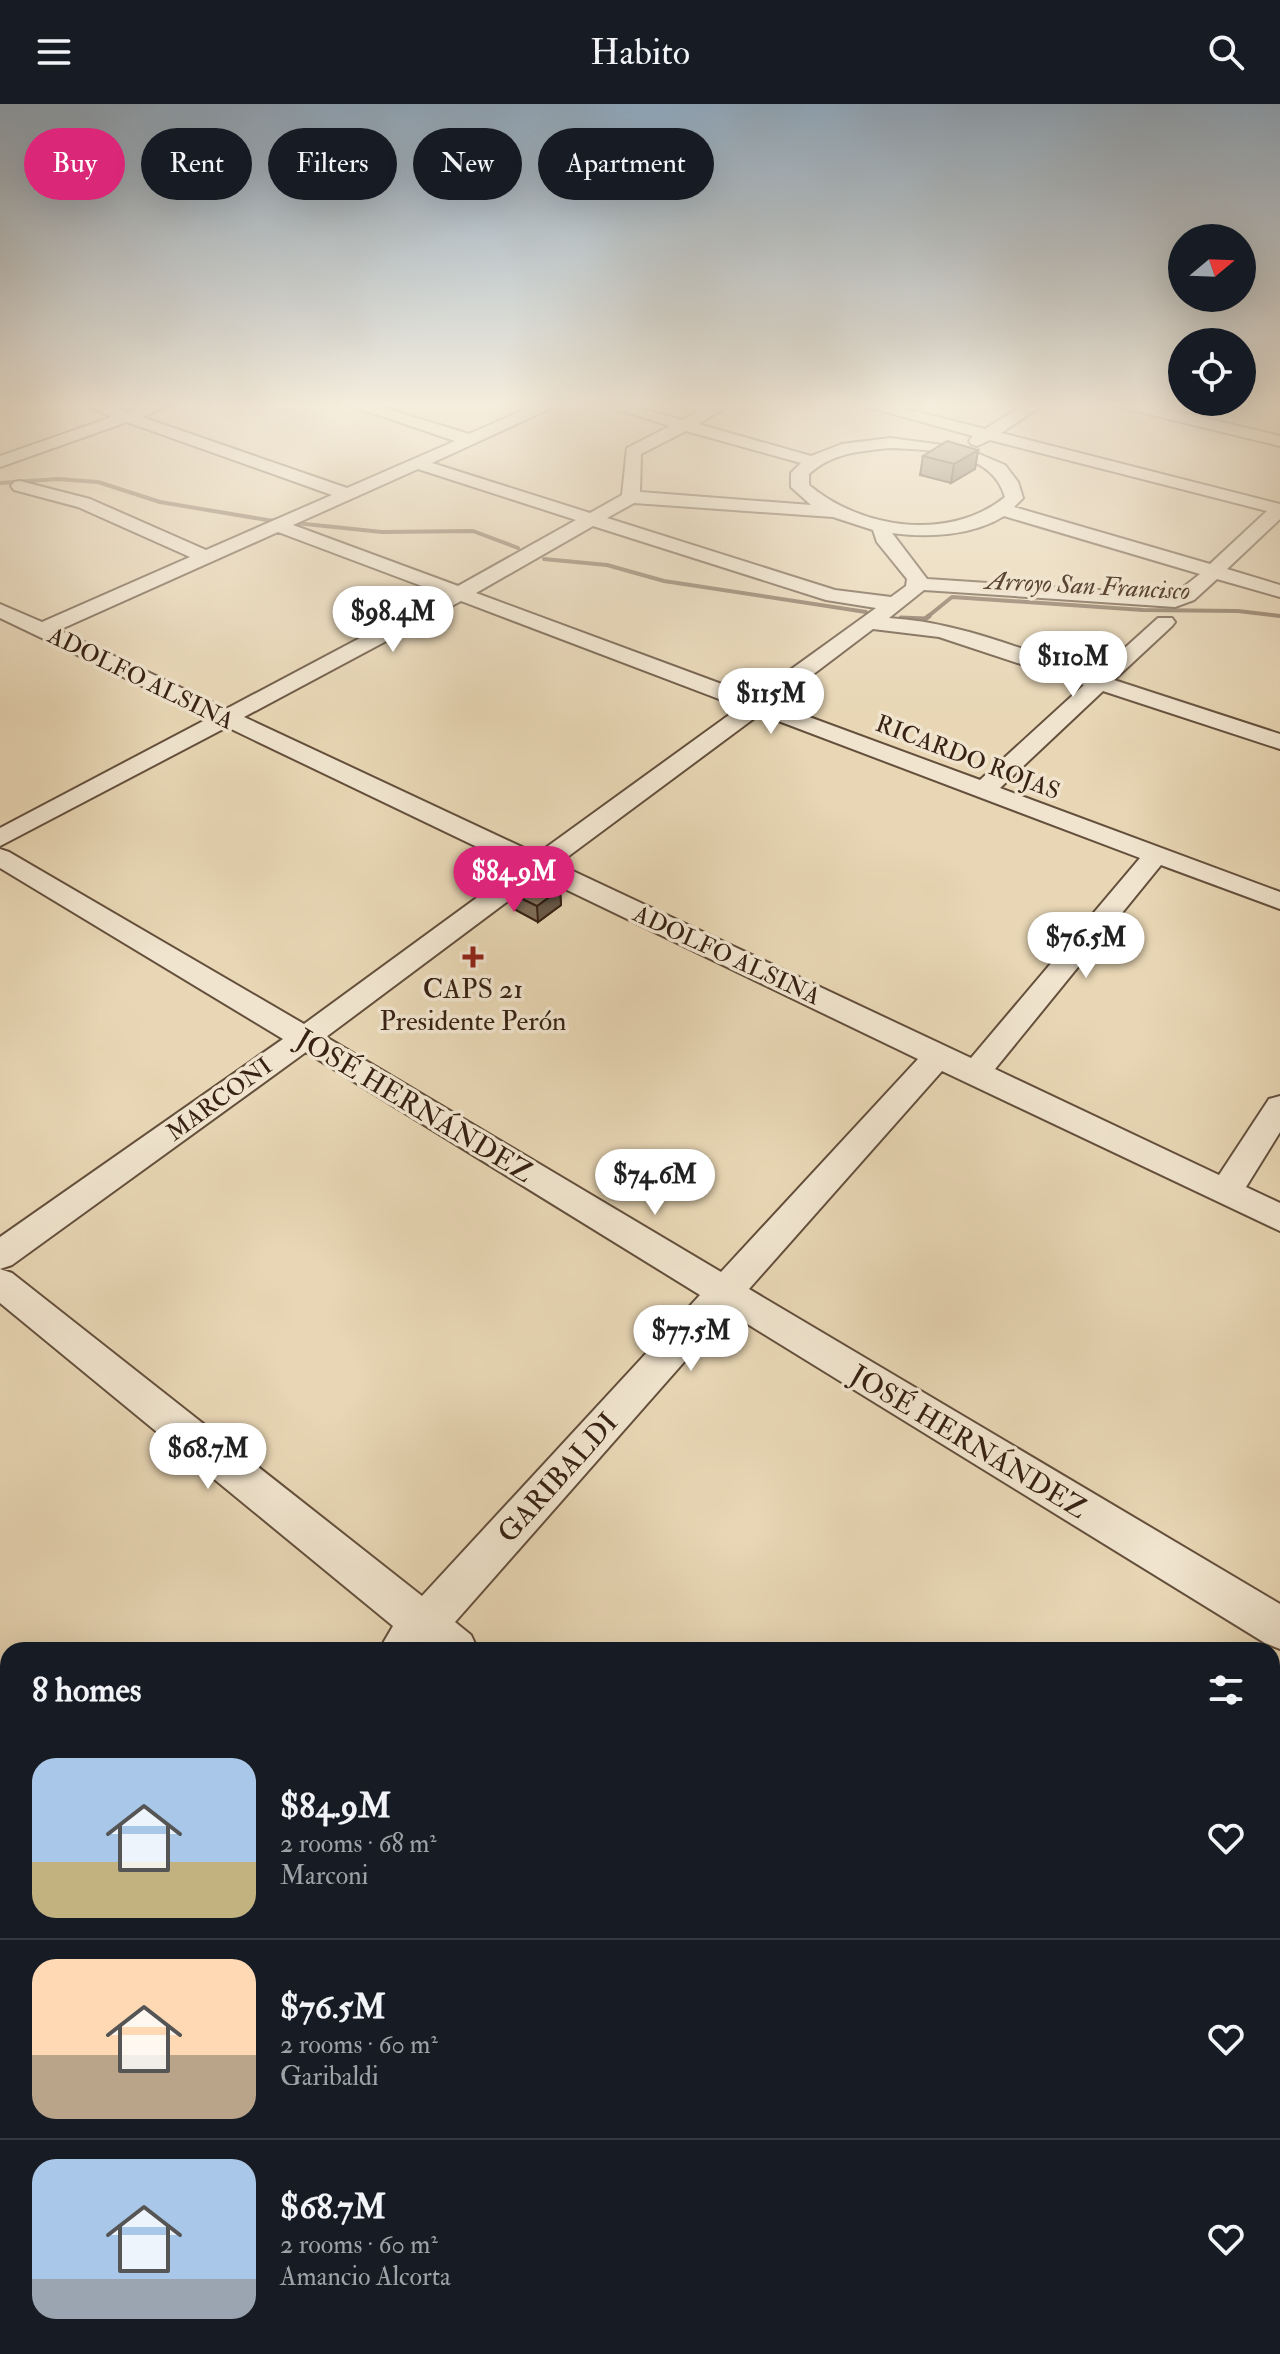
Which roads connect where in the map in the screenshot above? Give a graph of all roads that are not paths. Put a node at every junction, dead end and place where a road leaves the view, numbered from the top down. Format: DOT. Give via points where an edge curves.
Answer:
graph roads {
  1 [pos="95,508"];
  2 [pos="319,508"];
  3 [pos="551,508"];
  4 [pos="612,508"];
  5 [pos="778,508"];
  6 [pos="825,508"];
  7 [pos="1280,509"];
  8 [pos="1004,510"];
  9 [pos="832,512"];
  10 [pos="590,521"];
  11 [pos="284,523"];
  12 [pos="881,525"];
  13 [pos="205,557"];
  14 [pos="1211,572"];
  15 [pos="919,584"];
  16 [pos="1280,591"];
  17 [pos="459,594"];
  18 [pos="896,604"];
  19 [pos="0,610"];
  20 [pos="1170,612"];
  21 [pos="872,623"];
  22 [pos="41,630"];
  23 [pos="1098,684"];
  24 [pos="759,706"];
  25 [pos="224,718"];
  26 [pos="1280,742"];
  27 [pos="984,789"];
  28 [pos="0,838"];
  29 [pos="1156,855"];
  30 [pos="0,857"];
  31 [pos="537,865"];
  32 [pos="1280,901"];
  33 [pos="305,1038"];
  34 [pos="938,1056"];
  35 [pos="976,1072"];
  36 [pos="1280,1107"];
  37 [pos="1225,1192"];
  38 [pos="1280,1218"];
  39 [pos="0,1255"];
  40 [pos="0,1283"];
  41 [pos="723,1292"];
  42 [pos="1280,1628"];
  43 [pos="413,1637"];
  1 -- 13 [label="street"];
  2 -- 11 [label="street"];
  3 -- 10 [label="street"];
  4 -- 10 [label="street"];
  5 -- 9 [label="street"];
  6 -- 9 [label="street"];
  7 -- 14 [label="street"];
  8 -- 12 [label="street" via="962,526"];
  8 -- 14 [label="street"];
  9 -- 12 [label="street"];
  10 -- 17 [label="street"];
  10 -- 18 [label="street" via="833,596"];
  11 -- 13 [label="street"];
  11 -- 17 [label="street, RICARDO ROJAS"];
  12 -- 15 [label="street" via="884,538"];
  13 -- 22 [label="street"];
  14 -- 16 [label="street"];
  14 -- 20 [label="street"];
  15 -- 18 [label="street, MARCONI"];
  15 -- 20 [label="street"];
  17 -- 24 [label="street, RICARDO ROJAS"];
  17 -- 25 [label="street"];
  18 -- 21 [label="street, MARCONI"];
  19 -- 22 [label="street, ADOLFO ALSINA"];
  20 -- 23 [label="street"];
  21 -- 23 [label="street" via="932,628"];
  21 -- 24 [label="street, MARCONI"];
  22 -- 25 [label="street, ADOLFO ALSINA"];
  23 -- 26 [label="street"];
  23 -- 27 [label="street"];
  24 -- 27 [label="street, RICARDO ROJAS"];
  24 -- 31 [label="street, MARCONI"];
  25 -- 28 [label="street"];
  25 -- 31 [label="street, ADOLFO ALSINA"];
  27 -- 29 [label="street, RICARDO ROJAS"];
  29 -- 32 [label="street, RICARDO ROJAS"];
  29 -- 35 [label="street"];
  30 -- 33 [label="street, JOSÉ HERNÁNDEZ"];
  31 -- 33 [label="street, MARCONI"];
  31 -- 34 [label="street, ADOLFO ALSINA"];
  33 -- 39 [label="street, MARCONI"];
  33 -- 41 [label="street, JOSÉ HERNÁNDEZ"];
  34 -- 35 [label="street, ADOLFO ALSINA"];
  34 -- 41 [label="street, GARIBALDI"];
  35 -- 37 [label="street, ADOLFO ALSINA"];
  36 -- 37 [label="street"];
  37 -- 38 [label="street, ADOLFO ALSINA"];
  40 -- 43 [label="street"];
  41 -- 42 [label="street, JOSÉ HERNÁNDEZ"];
  41 -- 43 [label="street, GARIBALDI"];
}
